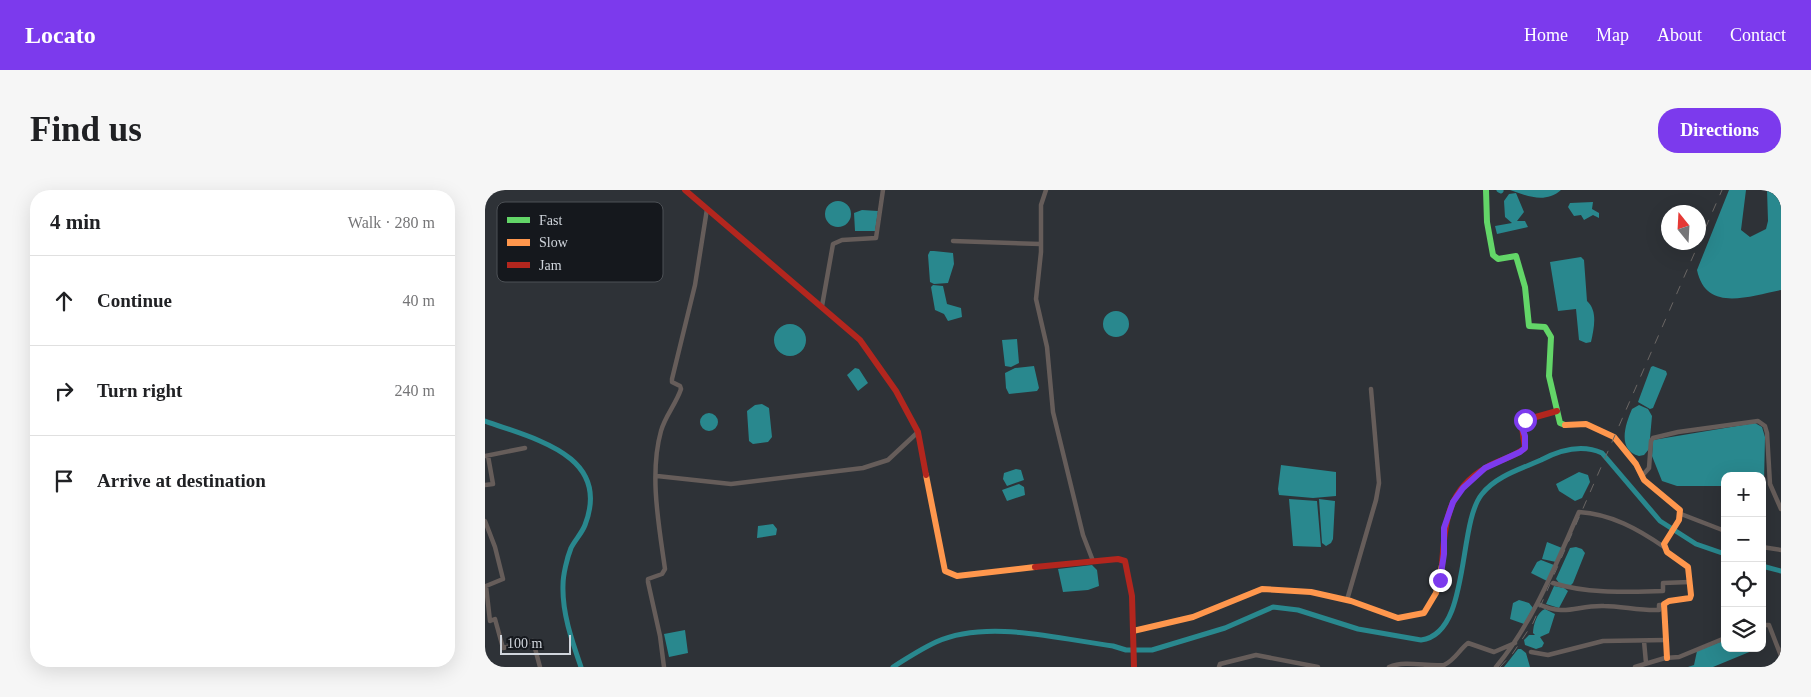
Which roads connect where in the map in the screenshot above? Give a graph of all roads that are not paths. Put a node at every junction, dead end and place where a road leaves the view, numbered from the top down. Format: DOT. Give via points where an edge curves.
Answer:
graph roads {
  1 [pos="685,190"];
  2 [pos="883,190"];
  3 [pos="1046,190"];
  4 [pos="1486,190"];
  5 [pos="707,209"];
  6 [pos="953,241"];
  7 [pos="1041,244"];
  8 [pos="822,306"];
  9 [pos="1371,389"];
  10 [pos="1557,411"];
  11 [pos="918,432"];
  12 [pos="525,448"];
  13 [pos="487,456"];
  14 [pos="657,476"];
  15 [pos="1642,476"];
  16 [pos="485,485"];
  17 [pos="1781,509"];
  18 [pos="1680,517"];
  19 [pos="485,521"];
  20 [pos="1721,530"];
  21 [pos="1664,546"];
  22 [pos="1766,548"];
  23 [pos="1781,550"];
  24 [pos="1093,561"];
  25 [pos="1690,582"];
  26 [pos="1553,583"];
  27 [pos="1347,600"];
  28 [pos="1538,604"];
  29 [pos="1664,605"];
  30 [pos="1766,624"];
  31 [pos="1133,633"];
  32 [pos="1721,639"];
  33 [pos="1666,640"];
  34 [pos="1645,641"];
  35 [pos="1516,643"];
  36 [pos="1531,652"];
  37 [pos="1781,656"];
  38 [pos="1667,658"];
  39 [pos="1646,663"];
  40 [pos="540,667"];
  41 [pos="664,667"];
  42 [pos="1135,667"];
  43 [pos="1219,667"];
  44 [pos="1318,667"];
  45 [pos="1389,667"];
  46 [pos="1496,667"];
  47 [pos="1635,667"];
  1 -- 5 [label="street"];
  2 -- 8 [label="street" via="876,238 842,240 833,244"];
  3 -- 7 [label="street" via="1041,205"];
  4 -- 10 [label="street" via="1493,255 1498,259 1516,256 1525,287 1528,323 1531,327 1547,328 1550,333 1549,378"];
  5 -- 8 [label="street"];
  5 -- 14 [label="street" via="695,285 672,379 681,389 660,432"];
  6 -- 7 [label="street"];
  7 -- 24 [label="street" via="1035,299 1047,347 1053,412 1083,535"];
  8 -- 11 [label="street" via="860,340 896,391"];
  9 -- 27 [label="street" via="1379,483"];
  10 -- 15 [label="street" via="1562,425 1586,424 1613,437"];
  10 -- 27 [label="street" via="1525,420 1522,427 1525,448 1485,468 1453,502 1444,528 1444,554 1437,592 1424,613 1397,618"];
  11 -- 14 [label="street" via="888,460 863,468 731,484"];
  11 -- 24 [label="street" via="945,571 949,574 957,576"];
  12 -- 13 [label="street"];
  13 -- 16 [label="street" via="493,484"];
  14 -- 41 [label="street" via="665,569 648,582"];
  15 -- 17 [label="street" via="1649,468 1653,438 1758,421 1765,426 1767,433 1770,484"];
  15 -- 18 [label="street" via="1680,510"];
  18 -- 20 [label="street"];
  18 -- 21 [label="street"];
  19 -- 40 [label="street" via="503,579 486,586 490,621 495,619 503,648 533,641"];
  21 -- 25 [label="street" via="1678,562 1688,567"];
  21 -- 28 [label="street" via="1633,526 1598,514 1579,512"];
  22 -- 23 [label="street"];
  24 -- 31 [label="street" via="1118,559 1127,564"];
  25 -- 26 [label="street" via="1663,583 1663,591 1602,591"];
  25 -- 29 [label="street" via="1689,598"];
  27 -- 31 [label="street" via="1303,591 1262,589 1176,623"];
  28 -- 29 [label="street" via="1567,611 1605,606 1643,611 1659,610 1659,605"];
  28 -- 35 [label="street"];
  29 -- 33 [label="street"];
  30 -- 37 [label="street" via="1769,624"];
  31 -- 42 [label="street"];
  32 -- 38 [label="street" via="1684,655"];
  33 -- 34 [label="street"];
  33 -- 38 [label="street"];
  34 -- 36 [label="street" via="1603,641 1548,655"];
  34 -- 39 [label="street"];
  35 -- 45 [label="street" via="1494,652 1468,643 1442,666"];
  35 -- 46 [label="street"];
  38 -- 39 [label="street"];
  39 -- 47 [label="street"];
  43 -- 44 [label="street" via="1220,664 1255,655"];
}
